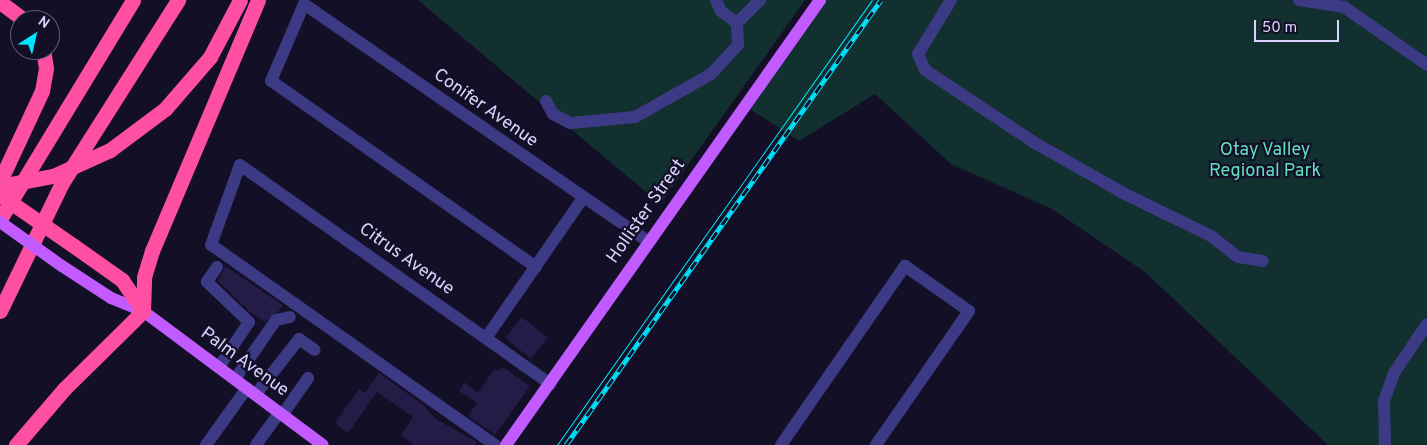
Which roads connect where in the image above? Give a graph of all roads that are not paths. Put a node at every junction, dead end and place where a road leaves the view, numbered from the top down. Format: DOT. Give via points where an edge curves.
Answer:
graph roads {
  1 [pos="133,0"];
  2 [pos="178,0"];
  3 [pos="240,0"];
  4 [pos="258,0"];
  5 [pos="716,0"];
  6 [pos="820,0"];
  7 [pos="951,0"];
  8 [pos="1298,0"];
  9 [pos="0,2"];
  10 [pos="755,2"];
  11 [pos="11,10"];
  12 [pos="737,23"];
  13 [pos="45,60"];
  14 [pos="1427,66"];
  15 [pos="546,102"];
  16 [pos="0,181"];
  17 [pos="0,186"];
  18 [pos="0,194"];
  19 [pos="583,198"];
  20 [pos="0,221"];
  21 [pos="647,241"];
  22 [pos="1263,261"];
  23 [pos="217,267"];
  24 [pos="536,267"];
  25 [pos="0,311"];
  26 [pos="143,312"];
  27 [pos="290,317"];
  28 [pos="1427,324"];
  29 [pos="486,338"];
  30 [pos="315,350"];
  31 [pos="219,367"];
  32 [pos="308,378"];
  33 [pos="234,379"];
  34 [pos="550,384"];
  35 [pos="251,391"];
  36 [pos="281,413"];
  37 [pos="16,445"];
  38 [pos="206,445"];
  39 [pos="256,445"];
  40 [pos="323,445"];
  41 [pos="495,445"];
  42 [pos="506,445"];
  43 [pos="781,445"];
  44 [pos="876,445"];
  45 [pos="1385,445"];
  1 -- 20 [label="highway"];
  2 -- 25 [label="highway" via="62,183"];
  3 -- 17 [label="highway, bridge" via="210,56 165,109 110,150 53,176"];
  4 -- 26 [label="highway" via="152,251 144,277"];
  5 -- 12 [label="street" via="721,11"];
  6 -- 21 [label="main road, Hollister Street"];
  7 -- 22 [label="street" via="918,54 925,70 1035,143 1124,194 1211,236 1238,257"];
  8 -- 14 [label="street" via="1344,7"];
  9 -- 11 [label="highway"];
  10 -- 12 [label="street"];
  12 -- 15 [label="street" via="738,45 711,74 635,117 570,123 553,114"];
  13 -- 16 [label="highway" via="42,91"];
  18 -- 26 [label="highway, Palm Avenue, bridge" via="122,280"];
  19 -- 21 [label="street, Conifer Avenue"];
  19 -- 24 [label="street"];
  19 -- 24 [label="street, Conifer Avenue" via="304,4 271,81"];
  20 -- 26 [label="main road, Palm Avenue, bridge" via="111,298"];
  21 -- 34 [label="main road, Hollister Street"];
  23 -- 31 [label="street" via="206,282 249,322"];
  24 -- 29 [label="street"];
  26 -- 31 [label="main road, Palm Avenue"];
  26 -- 37 [label="highway" via="64,389"];
  27 -- 33 [label="street" via="276,320"];
  28 -- 45 [label="street" via="1394,373 1384,401"];
  29 -- 34 [label="street, Citrus Avenue"];
  29 -- 41 [label="street, Citrus Avenue" via="240,165 211,245"];
  30 -- 35 [label="street" via="299,339"];
  31 -- 33 [label="main road, Palm Avenue"];
  32 -- 36 [label="street"];
  33 -- 35 [label="main road, Palm Avenue"];
  34 -- 42 [label="main road, Hollister Street"];
  35 -- 36 [label="main road, Palm Avenue"];
  35 -- 38 [label="street"];
  36 -- 39 [label="street"];
  36 -- 40 [label="main road, Palm Avenue"];
  43 -- 44 [label="street" via="905,266 969,312"];
}
